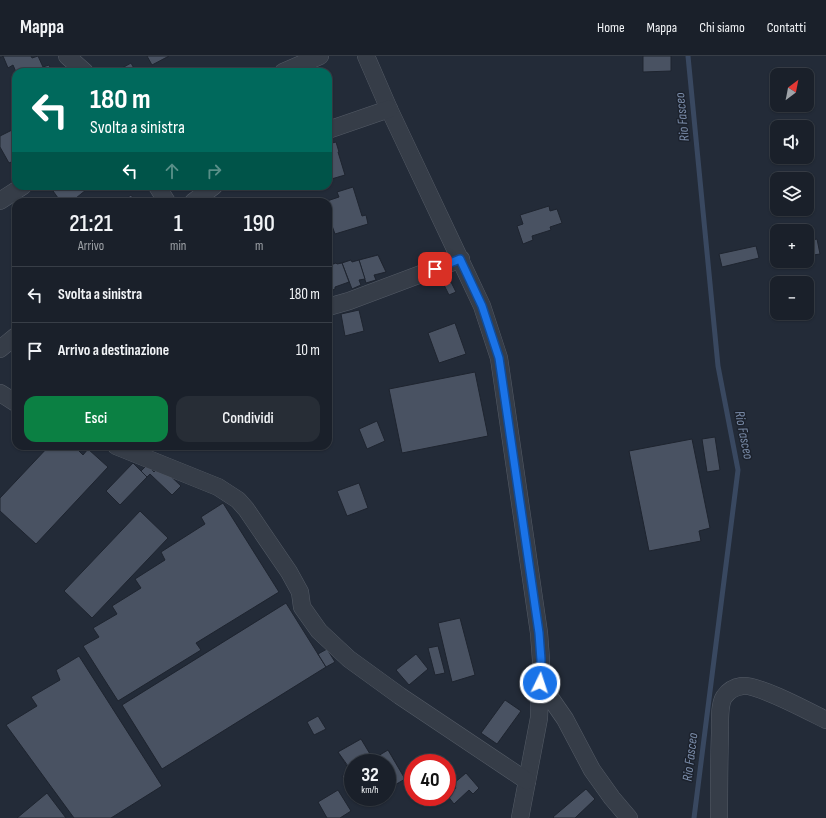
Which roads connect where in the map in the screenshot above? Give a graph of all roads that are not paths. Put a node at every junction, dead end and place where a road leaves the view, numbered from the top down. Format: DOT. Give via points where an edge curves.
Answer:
graph roads {
  1 [pos="68,56"];
  2 [pos="320,56"];
  3 [pos="366,56"];
  4 [pos="81,68"];
  5 [pos="292,68"];
  6 [pos="389,109"];
  7 [pos="332,129"];
  8 [pos="17,190"];
  9 [pos="209,190"];
  10 [pos="198,198"];
  11 [pos="0,201"];
  12 [pos="460,259"];
  13 [pos="332,306"];
  14 [pos="12,339"];
  15 [pos="0,349"];
  16 [pos="0,394"];
  17 [pos="12,401"];
  18 [pos="126,450"];
  19 [pos="540,683"];
  20 [pos="826,720"];
  21 [pos="527,780"];
  22 [pos="520,818"];
  23 [pos="629,818"];
  24 [pos="719,818"];
  1 -- 4 [label="street"];
  2 -- 5 [label="street"];
  3 -- 6 [label="street"];
  6 -- 7 [label="street"];
  6 -- 12 [label="street"];
  8 -- 11 [label="street"];
  9 -- 10 [label="street"];
  12 -- 13 [label="street"];
  12 -- 19 [label="street" via="482,306 499,358 539,633"];
  14 -- 15 [label="street"];
  16 -- 17 [label="street"];
  18 -- 21 [label="street" via="218,487 238,500 289,572 300,592 302,607 319,631 349,659 394,692"];
  19 -- 21 [label="street" via="539,718"];
  19 -- 23 [label="street" via="565,719 592,770"];
  20 -- 24 [label="street" via="760,690 743,686 732,688 724,697 720,714"];
  21 -- 22 [label="street"];
}
